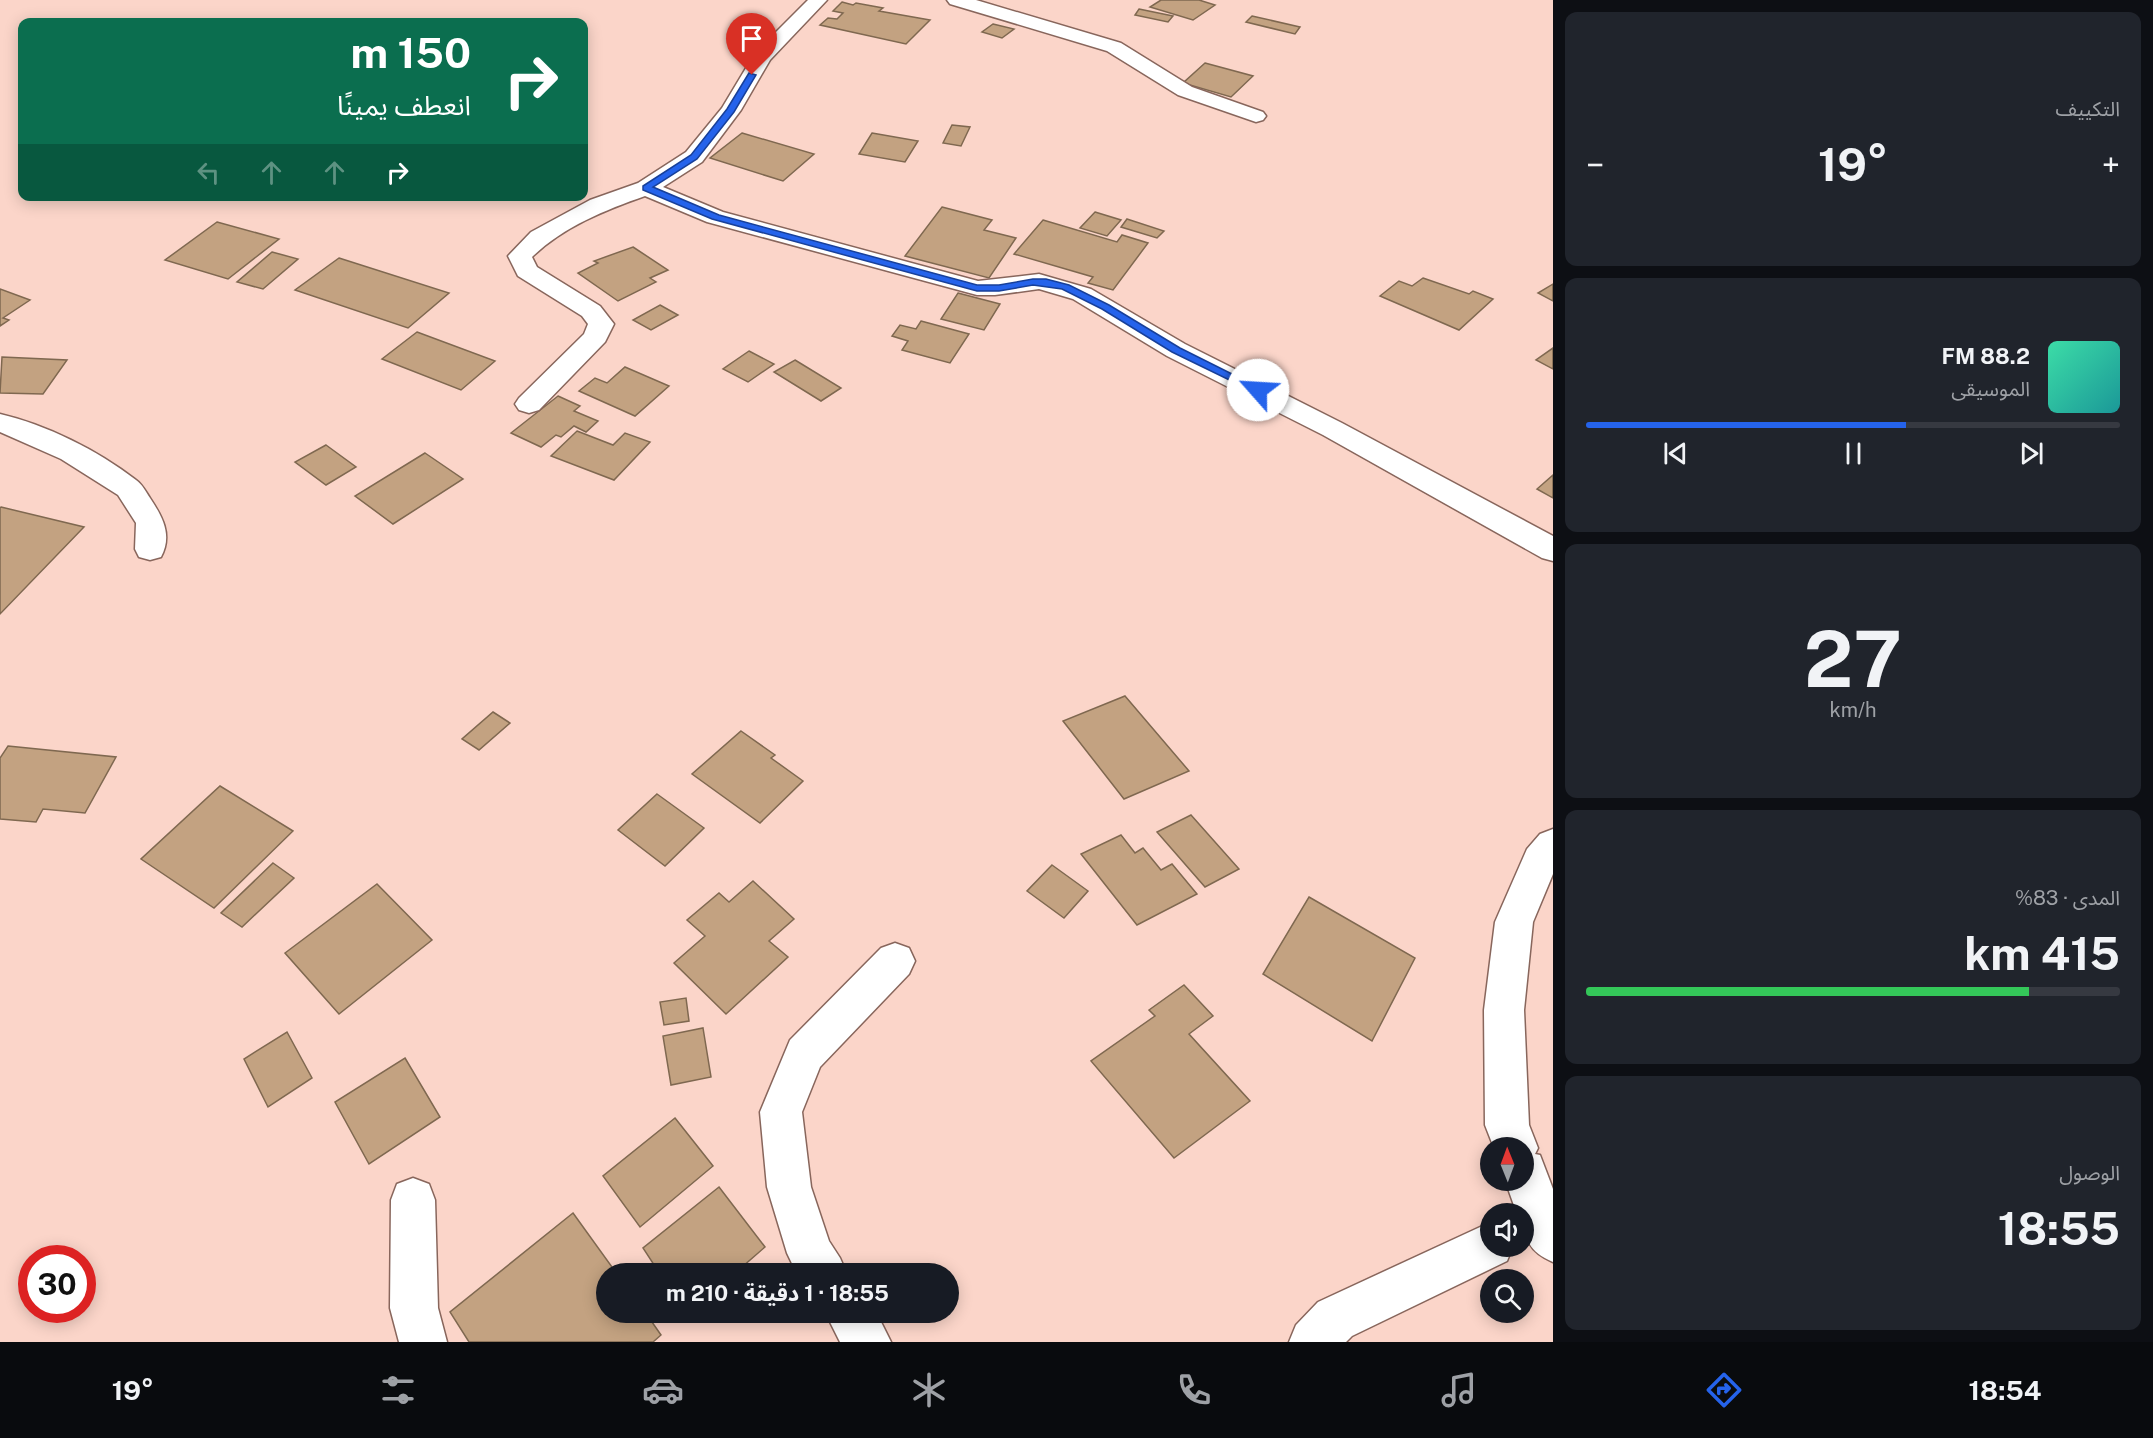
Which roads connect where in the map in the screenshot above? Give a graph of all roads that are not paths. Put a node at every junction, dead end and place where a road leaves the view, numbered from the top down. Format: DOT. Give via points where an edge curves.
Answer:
graph roads {
  1 [pos="818,0"];
  2 [pos="956,0"];
  3 [pos="1256,116"];
  4 [pos="646,188"];
  5 [pos="529,404"];
  6 [pos="0,423"];
  7 [pos="150,549"];
  8 [pos="1553,550"];
  9 [pos="1553,845"];
  10 [pos="895,961"];
  11 [pos="1512,1137"];
  12 [pos="1530,1191"];
  13 [pos="413,1200"];
  14 [pos="1540,1229"];
  15 [pos="1480,1250"];
  16 [pos="817,1263"];
  17 [pos="855,1323"];
  18 [pos="423,1342"];
  19 [pos="867,1342"];
  20 [pos="1313,1342"];
  1 -- 4 [label="street" via="762,57 731,110 694,157"];
  2 -- 3 [label="street" via="1114,47 1185,91"];
  4 -- 5 [label="street" via="598,205 539,237 520,256 527,271 591,311 602,324 596,337"];
  4 -- 8 [label="street" via="715,217 977,288 1033,282 1066,287 1176,350 1452,493"];
  6 -- 7 [label="street" via="71,452 128,488 151,523"];
  9 -- 11 [label="street" via="1540,860 1514,922 1504,1010 1507,1125"];
  10 -- 16 [label="street" via="805,1054 781,1112 789,1187"];
  12 -- 14 [label="street"];
  13 -- 18 [label="street" via="414,1308"];
  15 -- 20 [label="street" via="1335,1319"];
  17 -- 19 [label="street"];
}
